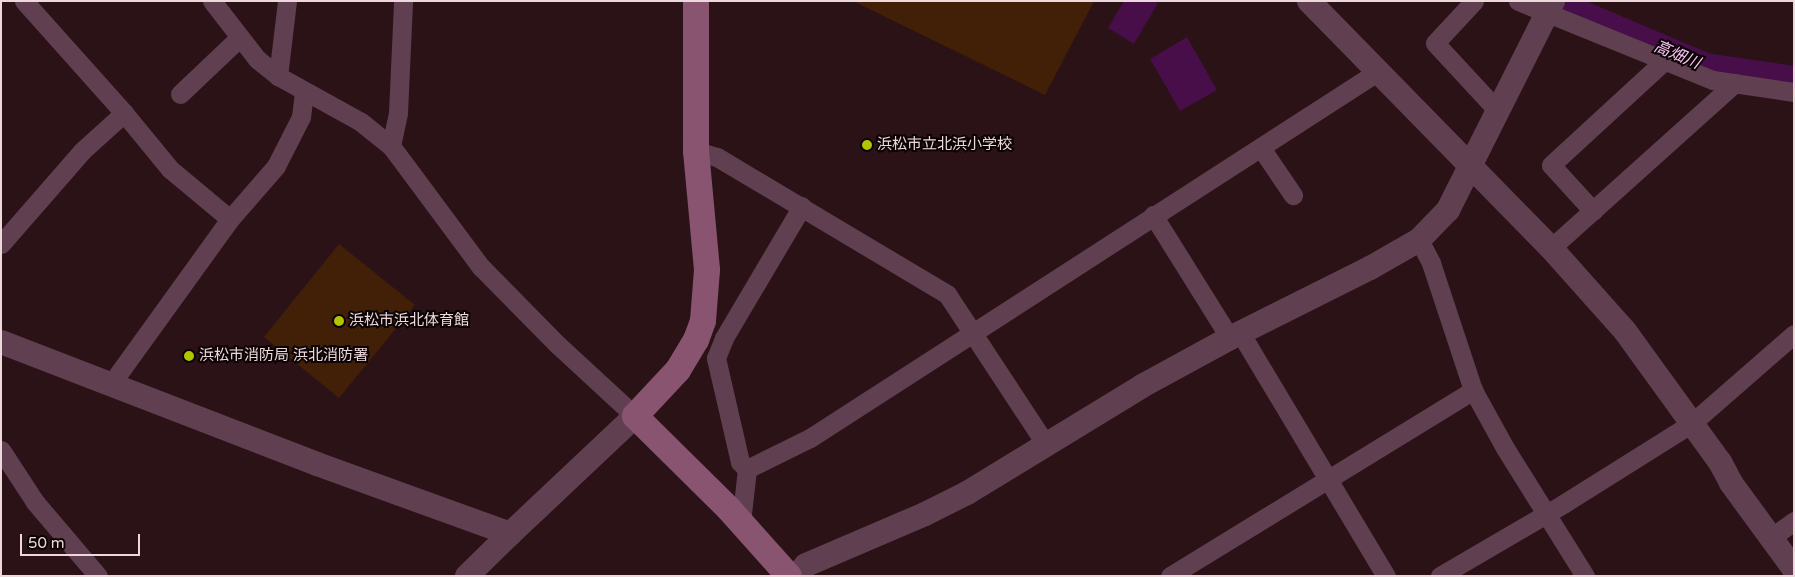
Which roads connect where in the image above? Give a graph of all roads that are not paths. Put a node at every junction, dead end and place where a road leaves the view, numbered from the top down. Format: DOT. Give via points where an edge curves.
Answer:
graph roads {
  1 [pos="24,1"];
  2 [pos="212,1"];
  3 [pos="287,1"];
  4 [pos="403,1"];
  5 [pos="696,1"];
  6 [pos="1308,1"];
  7 [pos="1474,1"];
  8 [pos="1518,1"];
  9 [pos="1550,7"];
  10 [pos="240,38"];
  11 [pos="1665,60"];
  12 [pos="1377,72"];
  13 [pos="278,76"];
  14 [pos="1735,83"];
  15 [pos="304,91"];
  16 [pos="1787,91"];
  17 [pos="180,94"];
  18 [pos="1794,107"];
  19 [pos="1498,110"];
  20 [pos="124,113"];
  21 [pos="392,146"];
  22 [pos="1261,148"];
  23 [pos="696,151"];
  24 [pos="1470,168"];
  25 [pos="1293,195"];
  26 [pos="802,206"];
  27 [pos="1593,211"];
  28 [pos="1153,215"];
  29 [pos="230,220"];
  30 [pos="1419,240"];
  31 [pos="1,244"];
  32 [pos="1551,248"];
  33 [pos="973,332"];
  34 [pos="1794,334"];
  35 [pos="1235,336"];
  36 [pos="1,342"];
  37 [pos="111,384"];
  38 [pos="1473,390"];
  39 [pos="635,416"];
  40 [pos="1692,423"];
  41 [pos="1045,443"];
  42 [pos="1,450"];
  43 [pos="747,469"];
  44 [pos="1328,479"];
  45 [pos="1546,513"];
  46 [pos="1794,521"];
  47 [pos="742,522"];
  48 [pos="510,534"];
  49 [pos="1772,538"];
  50 [pos="1794,569"];
  51 [pos="98,576"];
  52 [pos="467,576"];
  53 [pos="790,576"];
  54 [pos="798,576"];
  55 [pos="1170,576"];
  56 [pos="1386,576"];
  57 [pos="1440,576"];
  58 [pos="1585,576"];
  1 -- 20 [label="street"];
  2 -- 10 [label="street"];
  3 -- 13 [label="street"];
  4 -- 21 [label="street" via="398,114"];
  5 -- 23 [label="main road"];
  6 -- 12 [label="street"];
  7 -- 19 [label="street" via="1435,43"];
  8 -- 9 [label="street"];
  9 -- 11 [label="street"];
  9 -- 19 [label="street"];
  10 -- 13 [label="street" via="263,65"];
  10 -- 17 [label="street"];
  11 -- 14 [label="street" via="1713,80"];
  11 -- 27 [label="street" via="1551,165"];
  12 -- 22 [label="street"];
  12 -- 24 [label="street"];
  13 -- 15 [label="street"];
  14 -- 16 [label="street"];
  14 -- 27 [label="street"];
  15 -- 21 [label="street" via="361,122"];
  15 -- 29 [label="street" via="301,117 276,166"];
  16 -- 18 [label="street"];
  19 -- 24 [label="street"];
  20 -- 29 [label="street" via="170,170"];
  20 -- 31 [label="street" via="82,151"];
  21 -- 39 [label="street" via="481,267 558,345"];
  22 -- 25 [label="street"];
  22 -- 28 [label="street"];
  23 -- 26 [label="street" via="718,158"];
  23 -- 39 [label="main road" via="707,270 703,321 678,370"];
  24 -- 30 [label="street" via="1448,210"];
  24 -- 32 [label="street"];
  26 -- 33 [label="street" via="946,294"];
  26 -- 43 [label="street" via="724,338 716,358 740,462"];
  27 -- 32 [label="street"];
  28 -- 33 [label="street"];
  28 -- 35 [label="street"];
  29 -- 37 [label="street"];
  30 -- 35 [label="street"];
  30 -- 38 [label="street" via="1430,263"];
  32 -- 40 [label="street" via="1625,331"];
  33 -- 41 [label="street"];
  33 -- 43 [label="street" via="810,438"];
  34 -- 40 [label="street"];
  35 -- 41 [label="street" via="1125,395"];
  35 -- 44 [label="street"];
  36 -- 37 [label="street"];
  37 -- 48 [label="street"];
  38 -- 44 [label="street"];
  38 -- 45 [label="street"];
  39 -- 47 [label="main road"];
  39 -- 48 [label="street"];
  40 -- 45 [label="street"];
  40 -- 49 [label="street"];
  41 -- 54 [label="street" via="967,493 806,565"];
  42 -- 51 [label="street" via="35,502"];
  43 -- 47 [label="street"];
  44 -- 55 [label="street"];
  44 -- 56 [label="street"];
  45 -- 57 [label="street"];
  45 -- 58 [label="street"];
  46 -- 49 [label="street"];
  47 -- 53 [label="main road"];
  48 -- 52 [label="street"];
  49 -- 50 [label="street"];
}
